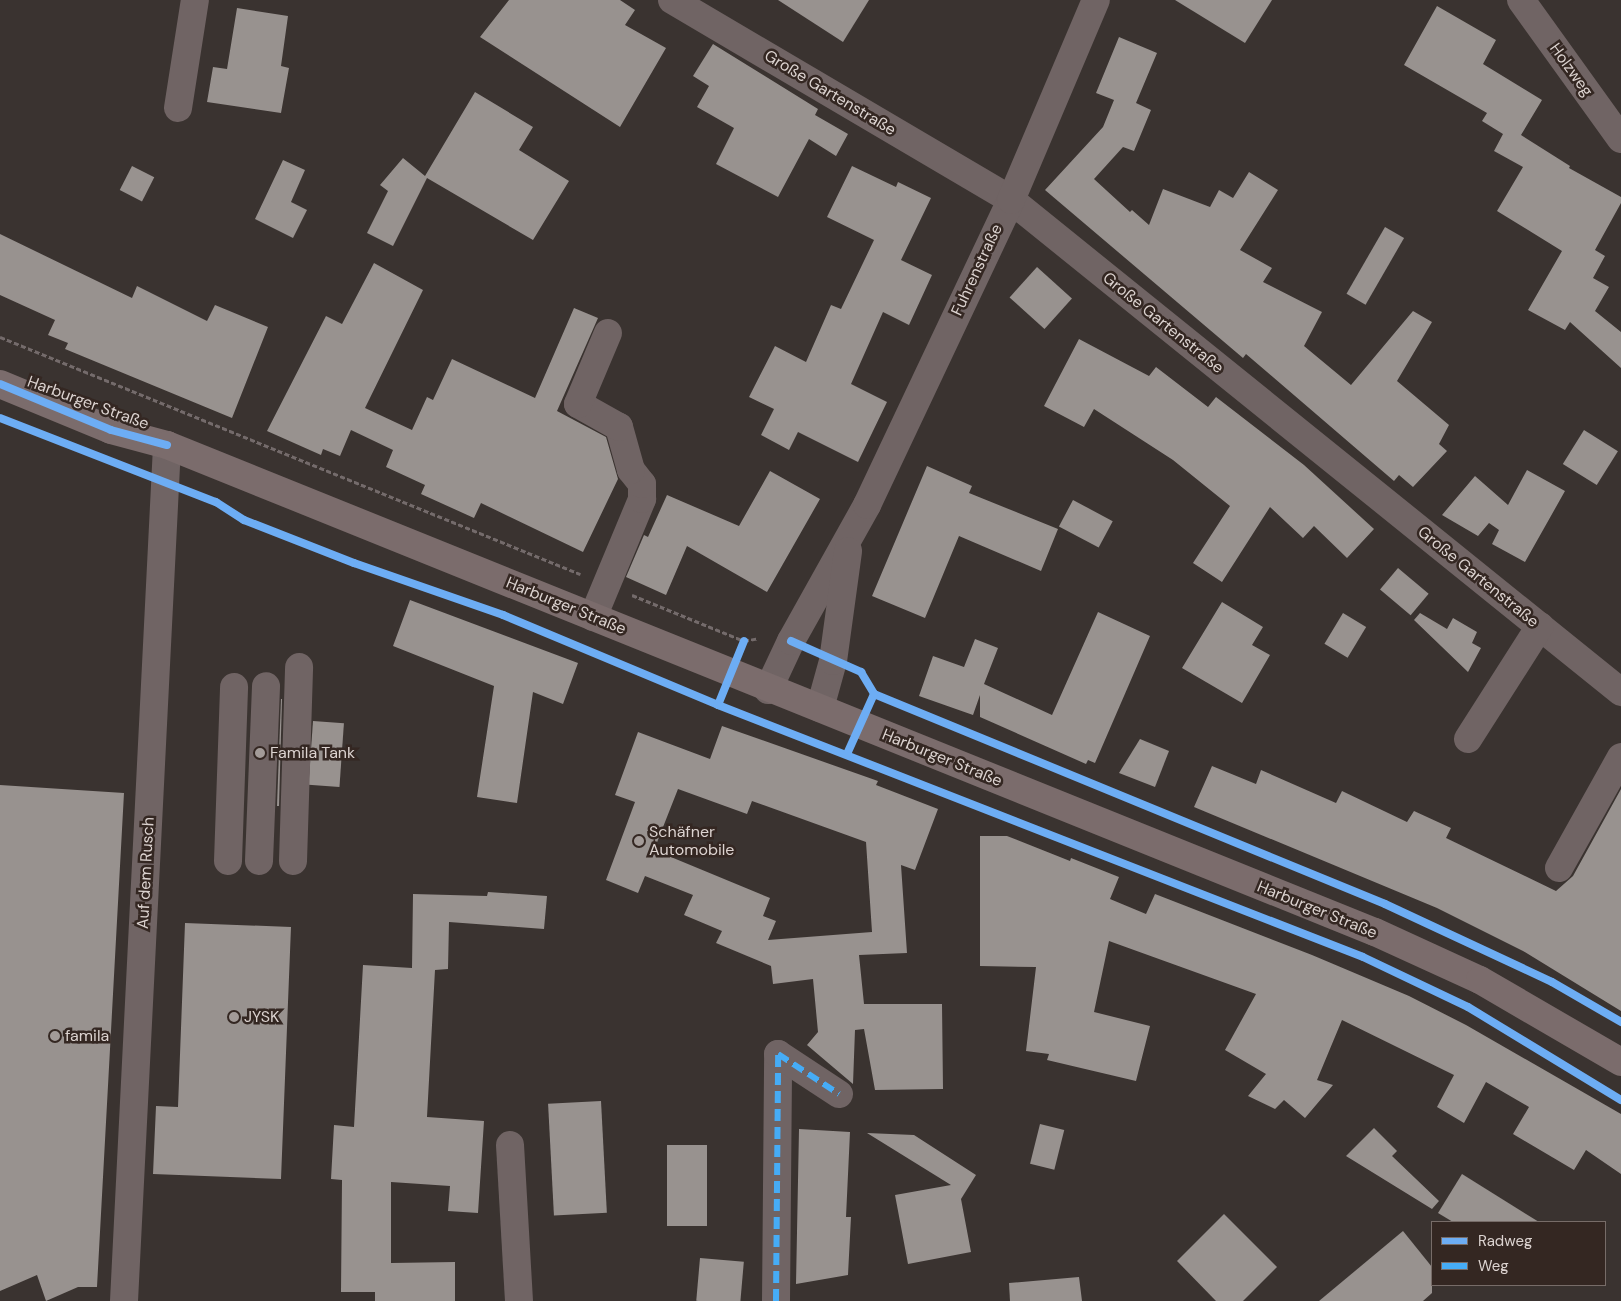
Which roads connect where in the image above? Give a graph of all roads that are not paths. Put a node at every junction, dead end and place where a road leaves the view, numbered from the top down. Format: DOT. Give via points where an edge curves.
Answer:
graph roads {
  1 [pos="195,0"];
  2 [pos="672,0"];
  3 [pos="1096,0"];
  4 [pos="1521,0"];
  5 [pos="178,108"];
  6 [pos="1621,139"];
  7 [pos="1010,200"];
  8 [pos="608,333"];
  9 [pos="0,367"];
  10 [pos="0,384"];
  11 [pos="167,446"];
  12 [pos="850,537"];
  13 [pos="593,617"];
  14 [pos="1540,626"];
  15 [pos="299,668"];
  16 [pos="266,686"];
  17 [pos="234,687"];
  18 [pos="768,690"];
  19 [pos="1621,692"];
  20 [pos="820,708"];
  21 [pos="1468,739"];
  22 [pos="1621,757"];
  23 [pos="228,861"];
  24 [pos="259,861"];
  25 [pos="293,861"];
  26 [pos="1559,868"];
  27 [pos="1621,1062"];
  28 [pos="839,1094"];
  29 [pos="510,1145"];
  30 [pos="124,1301"];
  31 [pos="519,1301"];
  32 [pos="776,1301"];
  1 -- 5 [label="street"];
  2 -- 7 [label="street, Große Gartenstraße"];
  3 -- 7 [label="street, Fuhrenstraße"];
  4 -- 6 [label="street, Holzweg"];
  7 -- 12 [label="street, Fuhrenstraße"];
  7 -- 14 [label="street, Große Gartenstraße"];
  8 -- 13 [label="street" via="578,404 619,427 631,470 642,484 642,500"];
  9 -- 11 [label="main road, Harburger Straße" via="118,415"];
  10 -- 11 [label="main road, Harburger Straße" via="111,430"];
  11 -- 13 [label="main road, Harburger Straße"];
  11 -- 30 [label="street, Auf dem Rusch"];
  12 -- 18 [label="street, Fuhrenstraße" via="791,641"];
  12 -- 20 [label="street, Fuhrenstraße" via="833,661"];
  13 -- 18 [label="main road, Harburger Straße"];
  14 -- 19 [label="street, Große Gartenstraße"];
  14 -- 21 [label="street"];
  15 -- 25 [label="street"];
  16 -- 24 [label="street"];
  17 -- 23 [label="street"];
  18 -- 20 [label="main road, Harburger Straße"];
  20 -- 27 [label="main road, Harburger Straße" via="1374,932 1480,980"];
  22 -- 26 [label="street"];
  28 -- 32 [label="street" via="778,1054"];
  29 -- 31 [label="street"];
}
